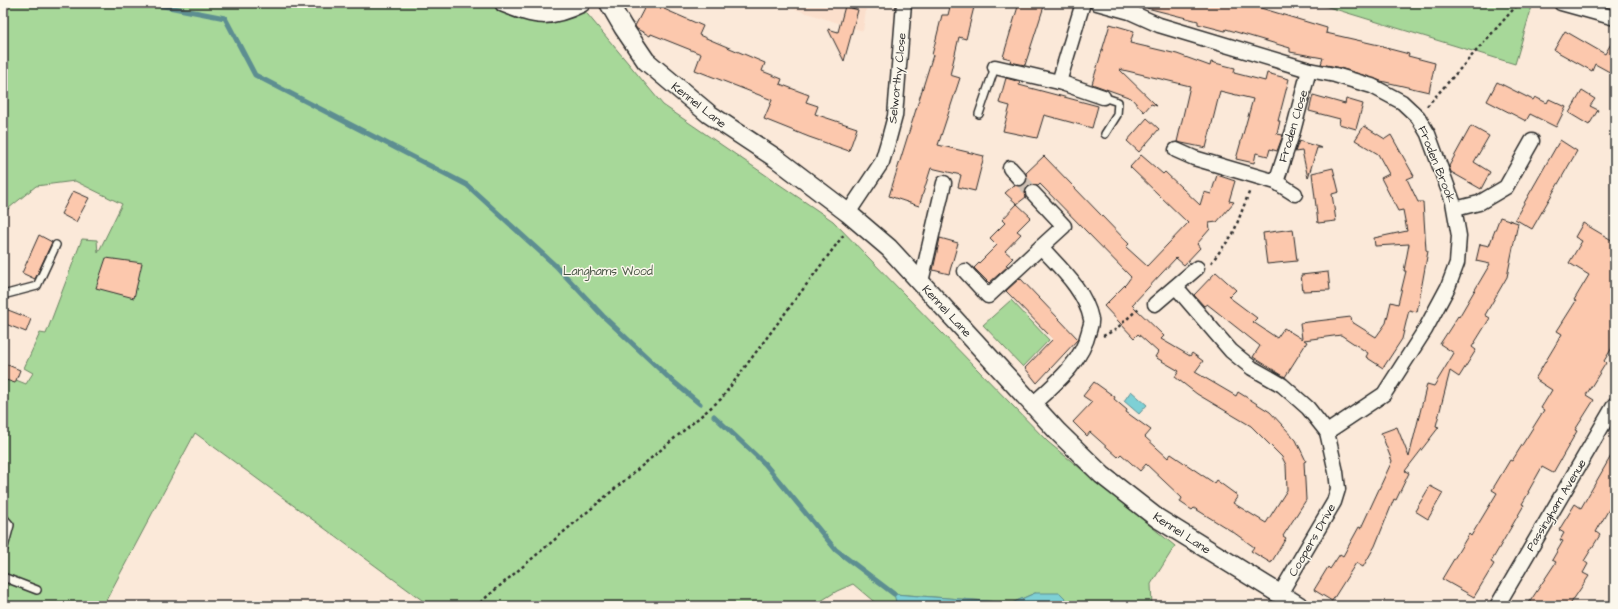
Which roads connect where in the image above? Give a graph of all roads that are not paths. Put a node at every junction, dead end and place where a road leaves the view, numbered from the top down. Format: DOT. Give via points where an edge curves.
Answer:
graph roads {
  1 [pos="504,3"];
  2 [pos="581,3"];
  3 [pos="609,3"];
  4 [pos="904,3"];
  5 [pos="1083,3"];
  6 [pos="1097,3"];
  7 [pos="1561,3"];
  8 [pos="1615,18"];
  9 [pos="995,67"];
  10 [pos="1309,70"];
  11 [pos="1059,82"];
  12 [pos="1103,97"];
  13 [pos="979,114"];
  14 [pos="1105,134"];
  15 [pos="1532,141"];
  16 [pos="1176,150"];
  17 [pos="1276,182"];
  18 [pos="944,183"];
  19 [pos="1033,192"];
  20 [pos="1296,194"];
  21 [pos="1455,209"];
  22 [pos="852,216"];
  23 [pos="56,245"];
  24 [pos="1041,247"];
  25 [pos="1198,268"];
  26 [pos="965,271"];
  27 [pos="921,282"];
  28 [pos="1176,287"];
  29 [pos="3,294"];
  30 [pos="1155,304"];
  31 [pos="1033,404"];
  32 [pos="1615,404"];
  33 [pos="1327,432"];
  34 [pos="3,517"];
  35 [pos="3,551"];
  36 [pos="3,577"];
  37 [pos="37,590"];
  38 [pos="1280,594"];
  39 [pos="1299,606"];
  40 [pos="1496,606"];
  1 -- 2 [label="street" via="544,15 564,12"];
  3 -- 22 [label="street, Kennel Lane" via="646,62 709,114 777,159"];
  4 -- 22 [label="street, Selworthy Close" via="895,116 882,162"];
  5 -- 11 [label="street"];
  6 -- 10 [label="street, Froden Brook" via="1130,12 1159,25"];
  7 -- 8 [label="street"];
  9 -- 11 [label="street"];
  9 -- 13 [label="lane"];
  10 -- 17 [label="street, Froden Close"];
  10 -- 21 [label="street, Froden Brook" via="1372,86 1402,102 1418,117 1428,134"];
  11 -- 12 [label="street"];
  12 -- 14 [label="lane" via="1118,102 1117,115"];
  15 -- 21 [label="street" via="1506,187 1479,202"];
  16 -- 17 [label="street" via="1194,158"];
  17 -- 20 [label="street"];
  18 -- 27 [label="street"];
  19 -- 24 [label="street" via="1064,226"];
  21 -- 33 [label="street, Froden Brook" via="1459,236 1457,263 1448,287 1425,330 1384,394"];
  22 -- 27 [label="street, Kennel Lane" via="889,248"];
  23 -- 29 [label="lane" via="37,286"];
  24 -- 26 [label="street" via="988,296"];
  24 -- 31 [label="street" via="1073,281 1084,299 1092,320 1087,343 1079,358"];
  25 -- 28 [label="street"];
  27 -- 31 [label="street, Kennel Lane"];
  28 -- 30 [label="street"];
  28 -- 33 [label="street, Coopers Drive" via="1231,351 1252,368 1282,385 1308,408"];
  31 -- 38 [label="street, Kennel Lane" via="1102,475 1157,518"];
  32 -- 40 [label="street, Passingham Avenue"];
  33 -- 38 [label="street, Coopers Drive" via="1338,489 1334,502"];
  34 -- 35 [label="lane" via="10,525"];
  36 -- 37 [label="lane"];
  38 -- 39 [label="street, Kennel Lane"];
}
